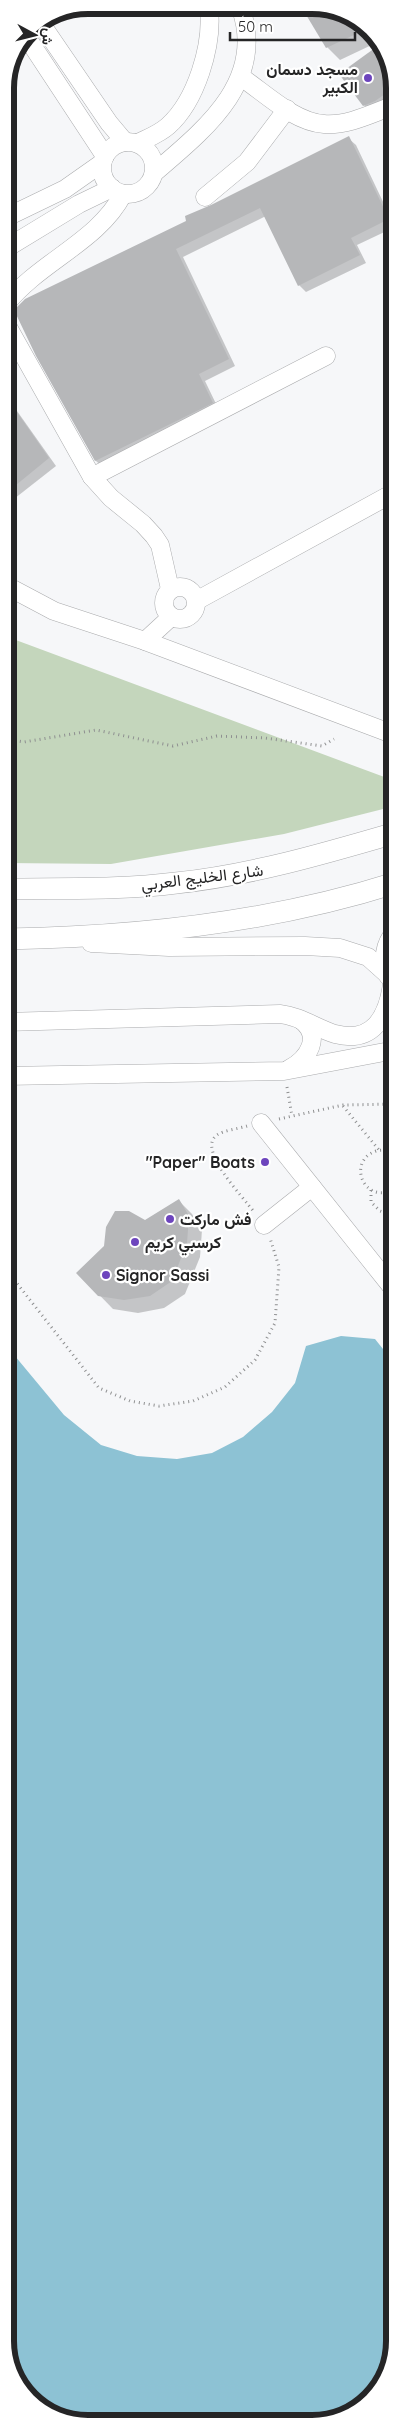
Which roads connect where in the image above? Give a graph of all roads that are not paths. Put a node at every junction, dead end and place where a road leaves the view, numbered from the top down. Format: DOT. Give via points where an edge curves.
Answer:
graph roads {
  1 [pos="209,14"];
  2 [pos="242,14"];
  3 [pos="44,28"];
  4 [pos="30,43"];
  5 [pos="241,77"];
  6 [pos="386,108"];
  7 [pos="287,109"];
  8 [pos="132,142"];
  9 [pos="103,160"];
  10 [pos="154,173"];
  11 [pos="117,191"];
  12 [pos="205,197"];
  13 [pos="14,214"];
  14 [pos="14,244"];
  15 [pos="14,295"];
  16 [pos="14,338"];
  17 [pos="326,356"];
  18 [pos="92,478"];
  19 [pos="386,497"];
  20 [pos="14,590"];
  21 [pos="170,590"];
  22 [pos="196,601"];
  23 [pos="171,617"];
  24 [pos="145,641"];
  25 [pos="386,732"];
  26 [pos="386,836"];
  27 [pos="386,886"];
  28 [pos="14,889"];
  29 [pos="14,939"];
  30 [pos="30,939"];
  31 [pos="386,977"];
  32 [pos="386,1006"];
  33 [pos="296,1018"];
  34 [pos="14,1023"];
  35 [pos="386,1052"];
  36 [pos="284,1071"];
  37 [pos="14,1076"];
  38 [pos="261,1123"];
  39 [pos="312,1187"];
  40 [pos="264,1225"];
  41 [pos="386,1280"];
  1 -- 8 [label="street" via="209,43 199,78 181,110 168,126"];
  2 -- 5 [label="street" via="248,44"];
  3 -- 8 [label="street" via="109,123"];
  4 -- 9 [label="street"];
  5 -- 7 [label="street"];
  5 -- 10 [label="street" via="204,128"];
  6 -- 7 [label="street" via="350,121 325,124 311,122"];
  7 -- 12 [label="street" via="247,162"];
  8 -- 9 [label="street" via="111,147"];
  8 -- 10 [label="street" via="151,155"];
  9 -- 11 [label="street" via="103,175"];
  9 -- 13 [label="street" via="65,189"];
  10 -- 11 [label="street" via="143,190 131,194"];
  11 -- 14 [label="street" via="79,204"];
  11 -- 15 [label="street" via="104,222 32,275"];
  16 -- 18 [label="street"];
  17 -- 18 [label="street"];
  18 -- 21 [label="street" via="154,536 160,545"];
  19 -- 22 [label="street"];
  20 -- 24 [label="street" via="54,611"];
  21 -- 22 [label="street" via="186,588"];
  21 -- 23 [label="street" via="164,597 163,606"];
  22 -- 23 [label="street" via="194,612 188,617"];
  23 -- 24 [label="street"];
  24 -- 25 [label="street"];
  26 -- 28 [label="main road, شارع الخليج العربي" via="266,869 220,877 127,886"];
  27 -- 30 [label="main road" via="307,908 224,923"];
  29 -- 30 [label="main road"];
  30 -- 31 [label="street" via="168,948 340,948 368,957"];
  32 -- 33 [label="street" via="378,1025 349,1036 334,1034"];
  33 -- 34 [label="street" via="280,1014"];
  33 -- 36 [label="street" via="310,1029 311,1046 308,1056"];
  35 -- 36 [label="street"];
  36 -- 37 [label="street"];
  38 -- 39 [label="street"];
  39 -- 40 [label="street"];
  39 -- 41 [label="street"];
}
